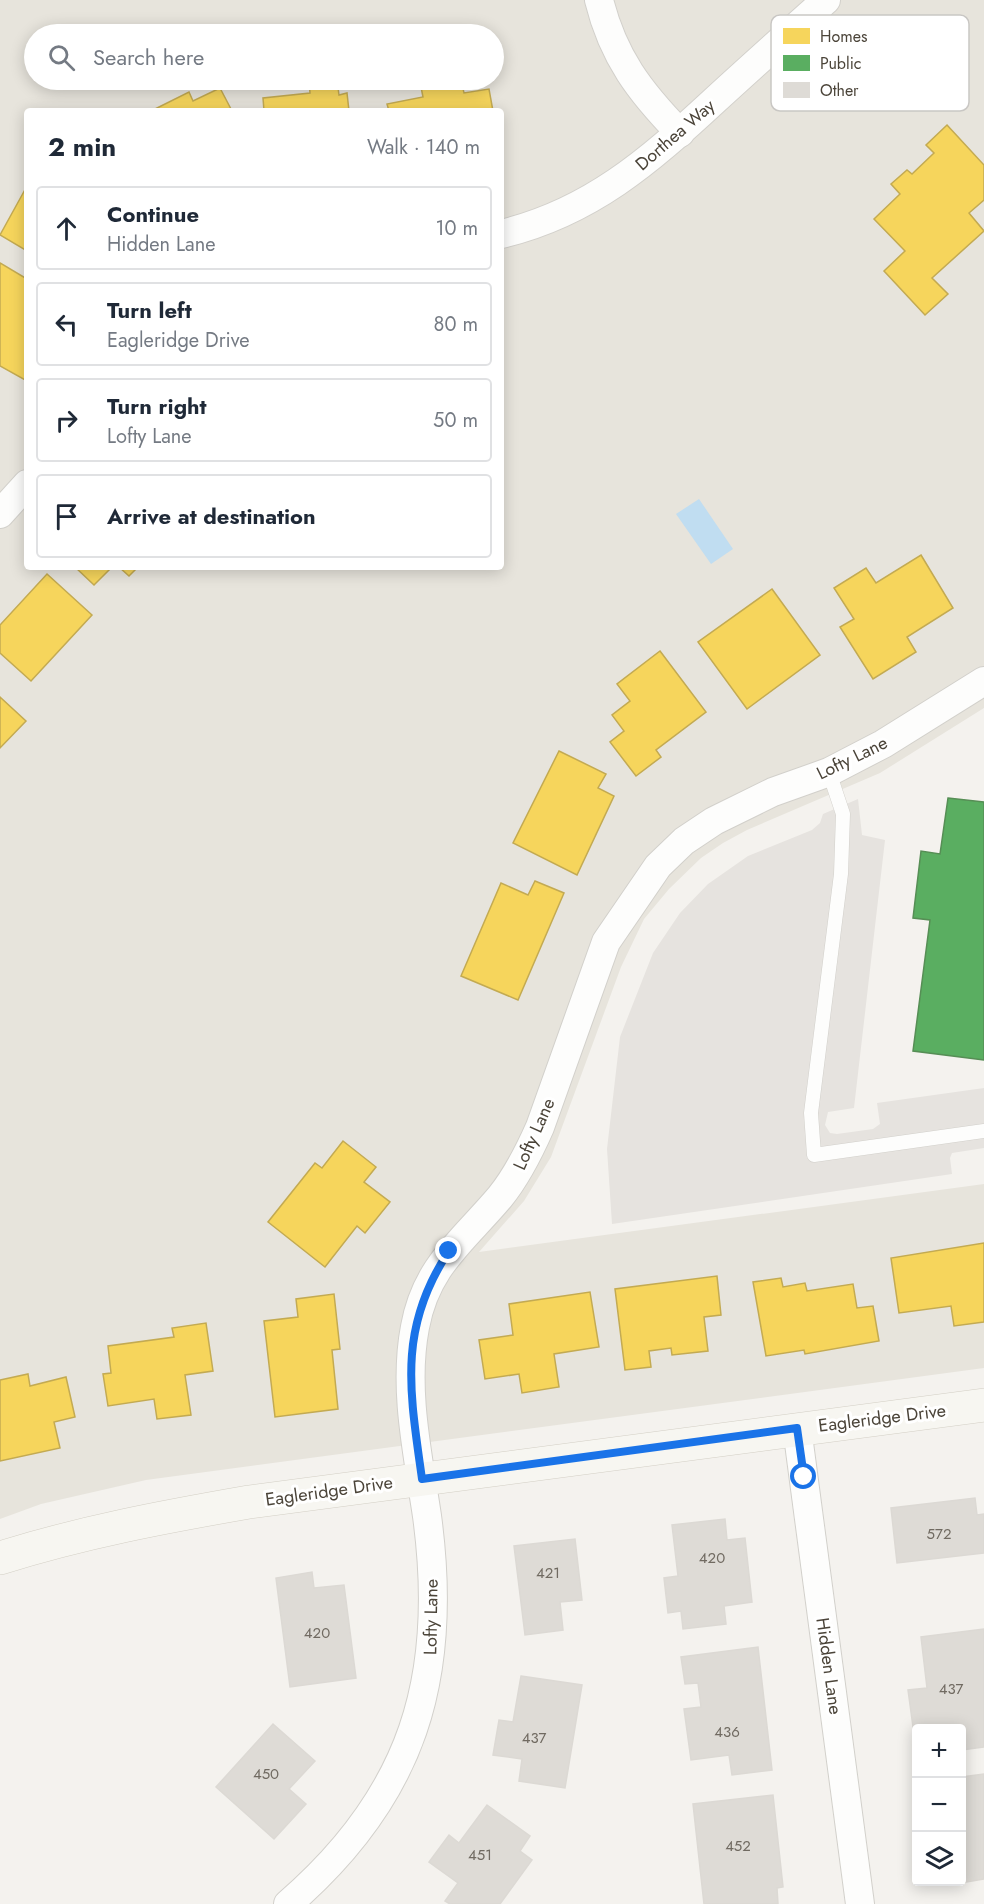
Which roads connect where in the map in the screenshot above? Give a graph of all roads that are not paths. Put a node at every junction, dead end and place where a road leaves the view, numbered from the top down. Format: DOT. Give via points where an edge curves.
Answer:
graph roads {
  1 [pos="599,0"];
  2 [pos="825,0"];
  3 [pos="809,15"];
  4 [pos="771,50"];
  5 [pos="680,133"];
  6 [pos="504,233"];
  7 [pos="24,487"];
  8 [pos="0,514"];
  9 [pos="984,681"];
  10 [pos="829,772"];
  11 [pos="984,1131"];
  12 [pos="984,1405"];
  13 [pos="797,1428"];
  14 [pos="422,1479"];
  15 [pos="0,1558"];
  16 [pos="288,1904"];
  17 [pos="860,1904"];
  1 -- 5 [label="street" via="634,82"];
  2 -- 3 [label="street, Dorthea Way"];
  4 -- 5 [label="street, Dorthea Way"];
  5 -- 6 [label="street, Dorthea Way" via="637,170 596,195 540,223"];
  7 -- 8 [label="street"];
  9 -- 10 [label="street, Lofty Lane" via="883,744"];
  10 -- 11 [label="lane" via="843,813 841,874 811,1113 814,1155"];
  10 -- 14 [label="street, Lofty Lane" via="744,805 684,842 658,866 606,942 527,1156 499,1198 449,1251 422,1298 410,1376"];
  12 -- 13 [label="main road, Eagleridge Drive"];
  13 -- 14 [label="main road, Eagleridge Drive"];
  13 -- 17 [label="street, Hidden Lane"];
  14 -- 15 [label="main road, Eagleridge Drive" via="129,1522"];
  14 -- 16 [label="street, Lofty Lane" via="435,1605 433,1650 424,1697 386,1790 364,1825 337,1859"];
}
